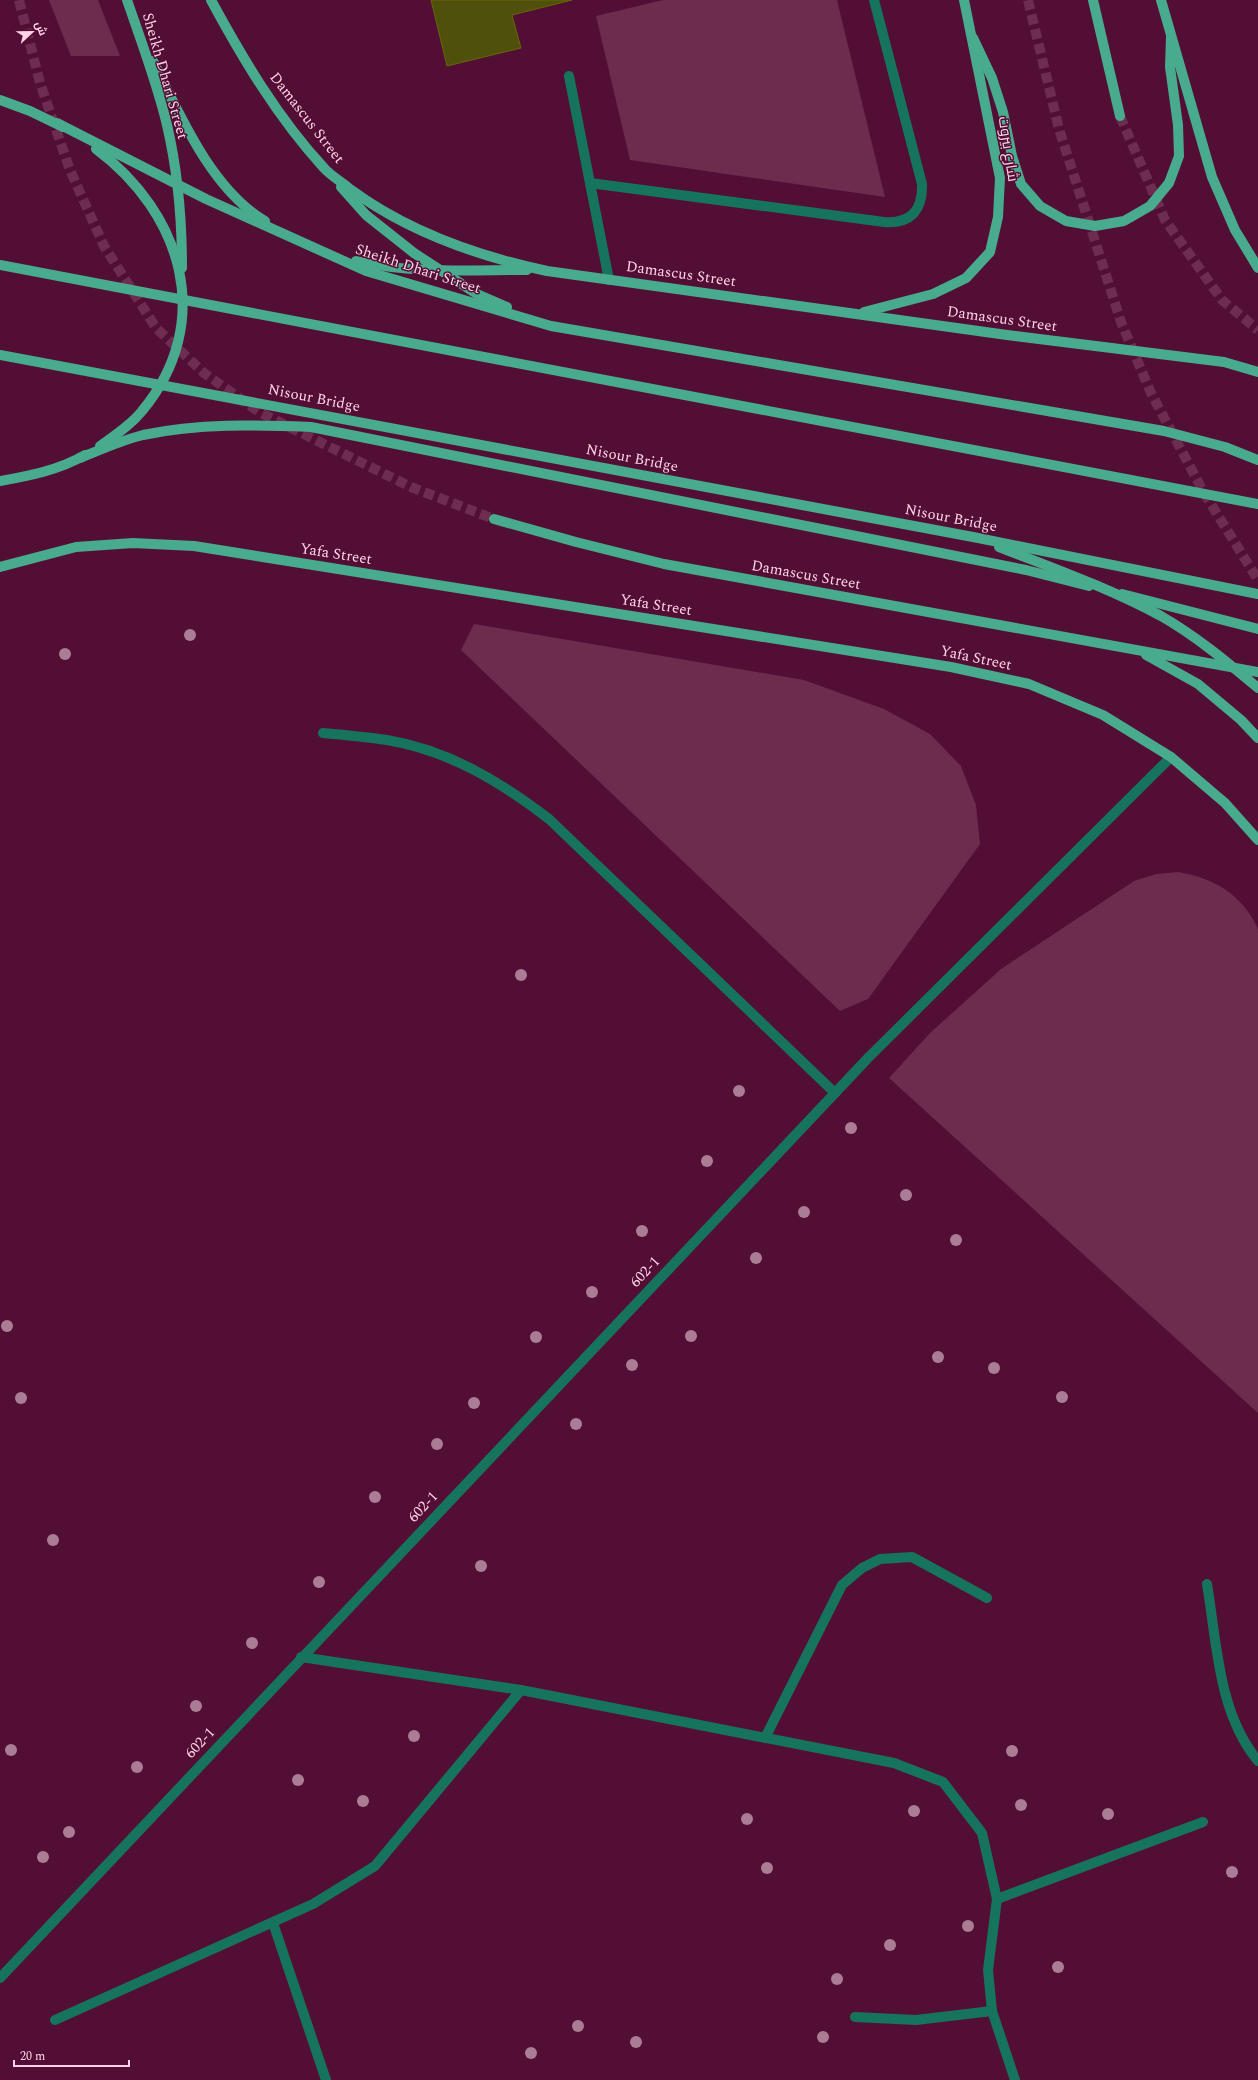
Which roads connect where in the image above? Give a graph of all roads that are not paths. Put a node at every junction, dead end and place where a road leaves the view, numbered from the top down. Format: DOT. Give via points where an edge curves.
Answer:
graph roads {
  1 [pos="127,0"];
  2 [pos="211,0"];
  3 [pos="874,0"];
  4 [pos="964,0"];
  5 [pos="1093,0"];
  6 [pos="1161,0"];
  7 [pos="1171,37"];
  8 [pos="973,38"];
  9 [pos="569,76"];
  10 [pos="0,100"];
  11 [pos="1120,116"];
  12 [pos="57,123"];
  13 [pos="325,169"];
  14 [pos="590,183"];
  15 [pos="177,185"];
  16 [pos="302,242"];
  17 [pos="332,255"];
  18 [pos="0,265"];
  19 [pos="1258,268"];
  20 [pos="442,271"];
  21 [pos="547,271"];
  22 [pos="609,280"];
  23 [pos="183,306"];
  24 [pos="859,313"];
  25 [pos="551,326"];
  26 [pos="0,355"];
  27 [pos="1258,372"];
  28 [pos="80,458"];
  29 [pos="1258,460"];
  30 [pos="0,481"];
  31 [pos="1258,504"];
  32 [pos="494,519"];
  33 [pos="973,537"];
  34 [pos="0,567"];
  35 [pos="1258,594"];
  36 [pos="1258,629"];
  37 [pos="1139,651"];
  38 [pos="1258,672"];
  39 [pos="1258,688"];
  40 [pos="323,733"];
  41 [pos="1258,738"];
  42 [pos="1171,757"];
  43 [pos="1258,840"];
  44 [pos="835,1093"];
  45 [pos="1207,1584"];
  46 [pos="987,1598"];
  47 [pos="301,1657"];
  48 [pos="521,1690"];
  49 [pos="765,1738"];
  50 [pos="1258,1760"];
  51 [pos="1203,1822"];
  52 [pos="997,1899"];
  53 [pos="273,1923"];
  54 [pos="0,1978"];
  55 [pos="992,2011"];
  56 [pos="855,2017"];
  57 [pos="55,2020"];
  58 [pos="326,2080"];
  59 [pos="1015,2080"];
  1 -- 15 [label="main road, Sheikh Dhari Street" via="154,78 167,126"];
  1 -- 16 [label="main road" via="150,55 202,153 233,194 258,216"];
  2 -- 13 [label="main road, Damascus Street" via="238,51 276,107"];
  3 -- 14 [label="lane" via="922,184 922,197 918,209 908,218 896,223 884,222"];
  4 -- 8 [label="main road, شارع بيروت"];
  5 -- 11 [label="main road"];
  6 -- 7 [label="main road"];
  7 -- 8 [label="main road" via="1170,67 1178,125 1179,156 1169,183 1150,206 1124,221 1095,226 1066,221 1053,214 1040,206 1021,184 992,78"];
  7 -- 19 [label="main road" via="1212,177 1235,230"];
  8 -- 24 [label="main road, شارع بيروت" via="1000,178 998,216 990,252 966,278 933,294"];
  9 -- 14 [label="lane"];
  10 -- 12 [label="main road"];
  12 -- 15 [label="main road, Sheikh Dhari Street"];
  12 -- 23 [label="main road" via="106,156 128,176 158,213 181,277"];
  13 -- 20 [label="main road" via="366,215 414,253"];
  13 -- 21 [label="main road, Damascus Street" via="374,207 414,229 522,266"];
  14 -- 22 [label="lane"];
  15 -- 16 [label="main road, Sheikh Dhari Street"];
  15 -- 23 [label="main road, Sheikh Dhari Street" via="182,223"];
  16 -- 17 [label="main road, Sheikh Dhari Street"];
  17 -- 20 [label="main road" via="382,267"];
  17 -- 25 [label="main road, Sheikh Dhari Street" via="366,271"];
  18 -- 31 [label="main road, bridge"];
  20 -- 21 [label="main road"];
  20 -- 25 [label="main road" via="477,294"];
  21 -- 22 [label="main road, Damascus Street"];
  22 -- 24 [label="main road, Damascus Street"];
  23 -- 28 [label="main road" via="180,334 172,363 159,388 142,411 121,431"];
  24 -- 27 [label="main road, Damascus Street" via="1007,335 1224,362"];
  25 -- 29 [label="main road, Sheikh Dhari Street" via="1164,431"];
  26 -- 33 [label="main road, Nisour Bridge, bridge"];
  28 -- 30 [label="main road" via="32,475"];
  28 -- 36 [label="main road" via="142,435 185,428 230,424 312,427 1026,570"];
  32 -- 37 [label="main road, Damascus Street" via="664,564"];
  33 -- 35 [label="main road, Nisour Bridge, bridge"];
  33 -- 39 [label="main road, bridge" via="1102,587 1161,616 1217,653"];
  34 -- 42 [label="main road, Yafa Street" via="76,547 133,543 194,546 951,667 1029,684 1103,715"];
  37 -- 38 [label="main road, Damascus Street"];
  37 -- 41 [label="main road" via="1198,684 1241,720"];
  40 -- 44 [label="lane" via="388,740 423,748 490,777 520,797 549,819"];
  42 -- 43 [label="main road, Yafa Street" via="1225,803"];
  42 -- 44 [label="lane, 602-1"];
  44 -- 47 [label="lane, 602-1"];
  45 -- 50 [label="lane" via="1226,1701 1245,1746"];
  46 -- 49 [label="lane" via="912,1557 880,1559 862,1568 842,1585"];
  47 -- 48 [label="lane"];
  47 -- 54 [label="lane, 602-1"];
  48 -- 49 [label="lane"];
  48 -- 53 [label="lane" via="374,1866 313,1904"];
  49 -- 52 [label="lane" via="894,1763 943,1782 982,1833"];
  51 -- 52 [label="lane"];
  52 -- 55 [label="lane" via="988,1970"];
  53 -- 57 [label="lane"];
  53 -- 58 [label="lane"];
  55 -- 56 [label="lane" via="916,2020"];
  55 -- 59 [label="lane"];
}
